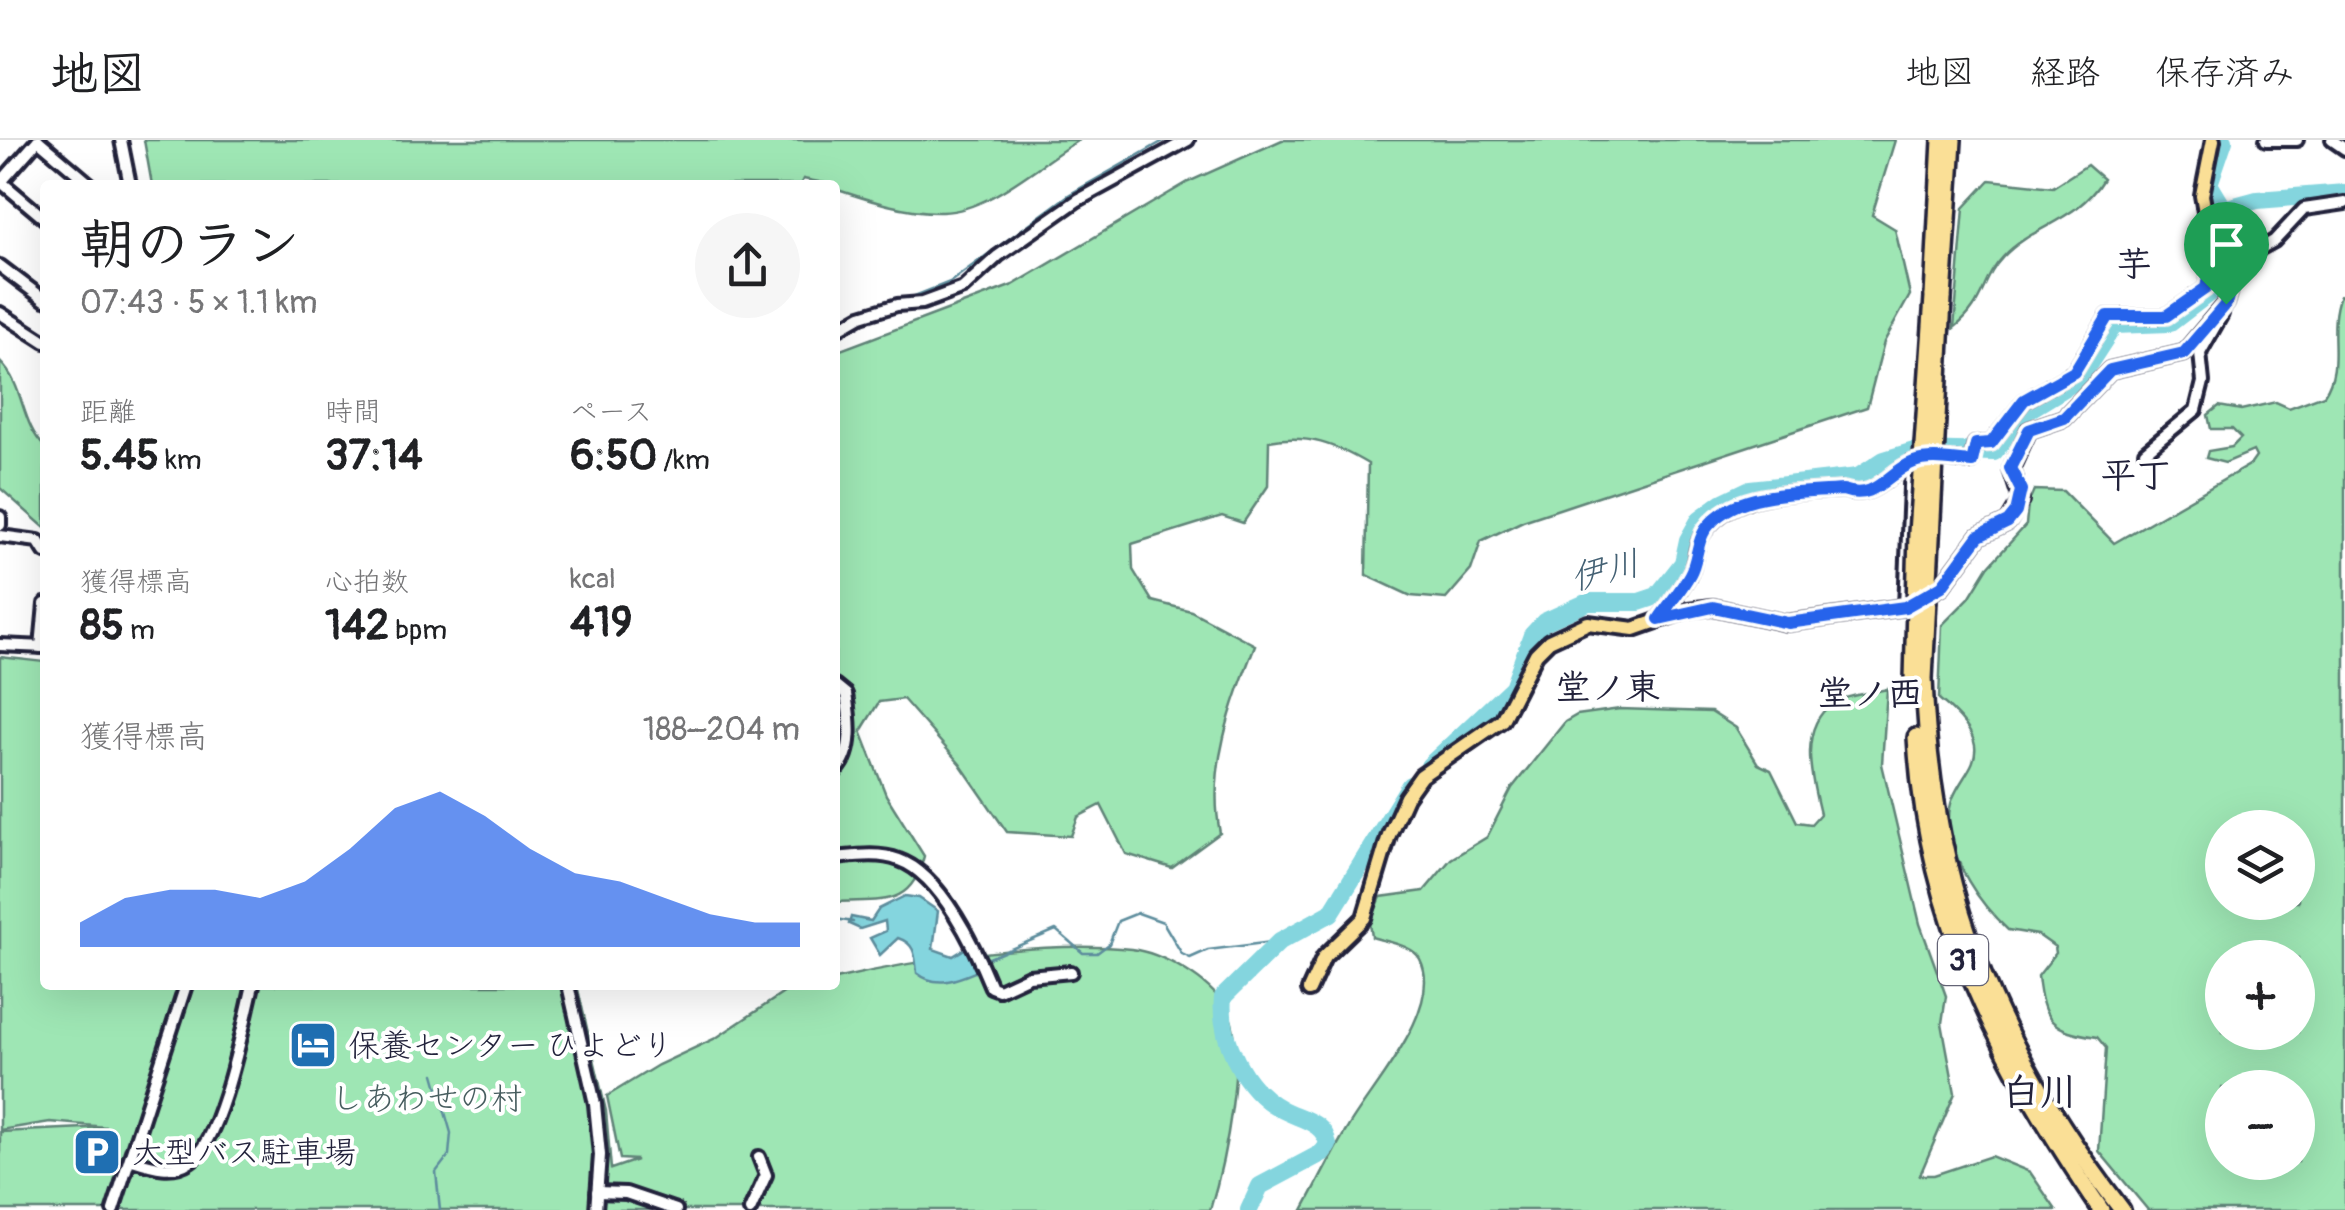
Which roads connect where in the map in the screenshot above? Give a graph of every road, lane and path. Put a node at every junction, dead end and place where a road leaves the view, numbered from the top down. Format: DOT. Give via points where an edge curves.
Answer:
graph roads {
  1 [pos="38,140"];
  2 [pos="121,140"];
  3 [pos="1188,140"];
  4 [pos="1941,140"];
  5 [pos="1953,140"];
  6 [pos="2214,140"];
  7 [pos="2266,140"];
  8 [pos="2297,140"];
  9 [pos="2332,140"];
  10 [pos="2345,149"];
  11 [pos="85,180"];
  12 [pos="129,180"];
  13 [pos="1,182"];
  14 [pos="2345,203"];
  15 [pos="40,216"];
  16 [pos="0,266"];
  17 [pos="2229,267"];
  18 [pos="40,296"];
  19 [pos="1938,298"];
  20 [pos="2226,304"];
  21 [pos="0,313"];
  22 [pos="840,328"];
  23 [pos="40,340"];
  24 [pos="2144,452"];
  25 [pos="1911,462"];
  26 [pos="0,517"];
  27 [pos="0,525"];
  28 [pos="0,536"];
  29 [pos="40,544"];
  30 [pos="1905,607"];
  31 [pos="1659,619"];
  32 [pos="0,645"];
  33 [pos="40,647"];
  34 [pos="1919,680"];
  35 [pos="840,689"];
  36 [pos="840,765"];
  37 [pos="840,858"];
  38 [pos="1071,972"];
  39 [pos="184,990"];
  40 [pos="252,990"];
  41 [pos="569,990"];
  42 [pos="1309,990"];
  43 [pos="759,1157"];
  44 [pos="130,1159"];
  45 [pos="598,1192"];
  46 [pos="113,1210"];
  47 [pos="596,1210"];
  48 [pos="676,1210"];
  49 [pos="750,1210"];
  50 [pos="758,1210"];
  51 [pos="2102,1210"];
  52 [pos="2122,1210"];
  1 -- 11 [label="street"];
  1 -- 13 [label="street"];
  2 -- 12 [label="street"];
  3 -- 22 [label="street" via="1078,200 964,288 861,316"];
  4 -- 19 [label="highway, 31"];
  5 -- 19 [label="highway, 31"];
  6 -- 17 [label="main road" via="2202,182 2208,229"];
  7 -- 8 [label="street"];
  9 -- 10 [label="street"];
  13 -- 15 [label="street"];
  14 -- 17 [label="street" via="2304,209 2274,241"];
  16 -- 18 [label="street"];
  17 -- 20 [label="main road"];
  17 -- 25 [label="street" via="2166,316 2108,316 2074,372 2024,400 1991,443 1976,444 1972,462"];
  19 -- 34 [label="highway, 31, bridge"];
  20 -- 24 [label="street" via="2200,353 2203,382 2196,410"];
  20 -- 30 [label="main road" via="2184,353 2110,370 2064,418 2029,430 2010,468 2021,490 2016,512 1979,536 1942,586"];
  21 -- 23 [label="street"];
  25 -- 30 [label="street"];
  25 -- 31 [label="street" via="1872,492 1752,498 1730,509 1708,526 1692,571"];
  26 -- 27 [label="street"];
  28 -- 29 [label="street"];
  30 -- 31 [label="main road" via="1788,623 1713,607"];
  31 -- 42 [label="main road" via="1634,629 1588,623 1549,640 1502,720 1421,776 1389,834 1364,918 1324,957"];
  32 -- 33 [label="street"];
  34 -- 51 [label="highway, 31" via="1918,771 1929,839 1969,978 2014,1074"];
  34 -- 52 [label="highway, 31" via="1942,846 1982,978 2045,1104"];
  35 -- 36 [label="street" via="849,710 848,753"];
  37 -- 38 [label="street" via="881,856 914,869 961,923 999,990 1028,976"];
  39 -- 44 [label="street"];
  40 -- 44 [label="street" via="201,1152 179,1167"];
  41 -- 45 [label="street" via="595,1104"];
  43 -- 49 [label="street" via="766,1175"];
  44 -- 46 [label="street"];
  45 -- 47 [label="street"];
  45 -- 48 [label="street" via="626,1193"];
  49 -- 50 [label="street"];
}
